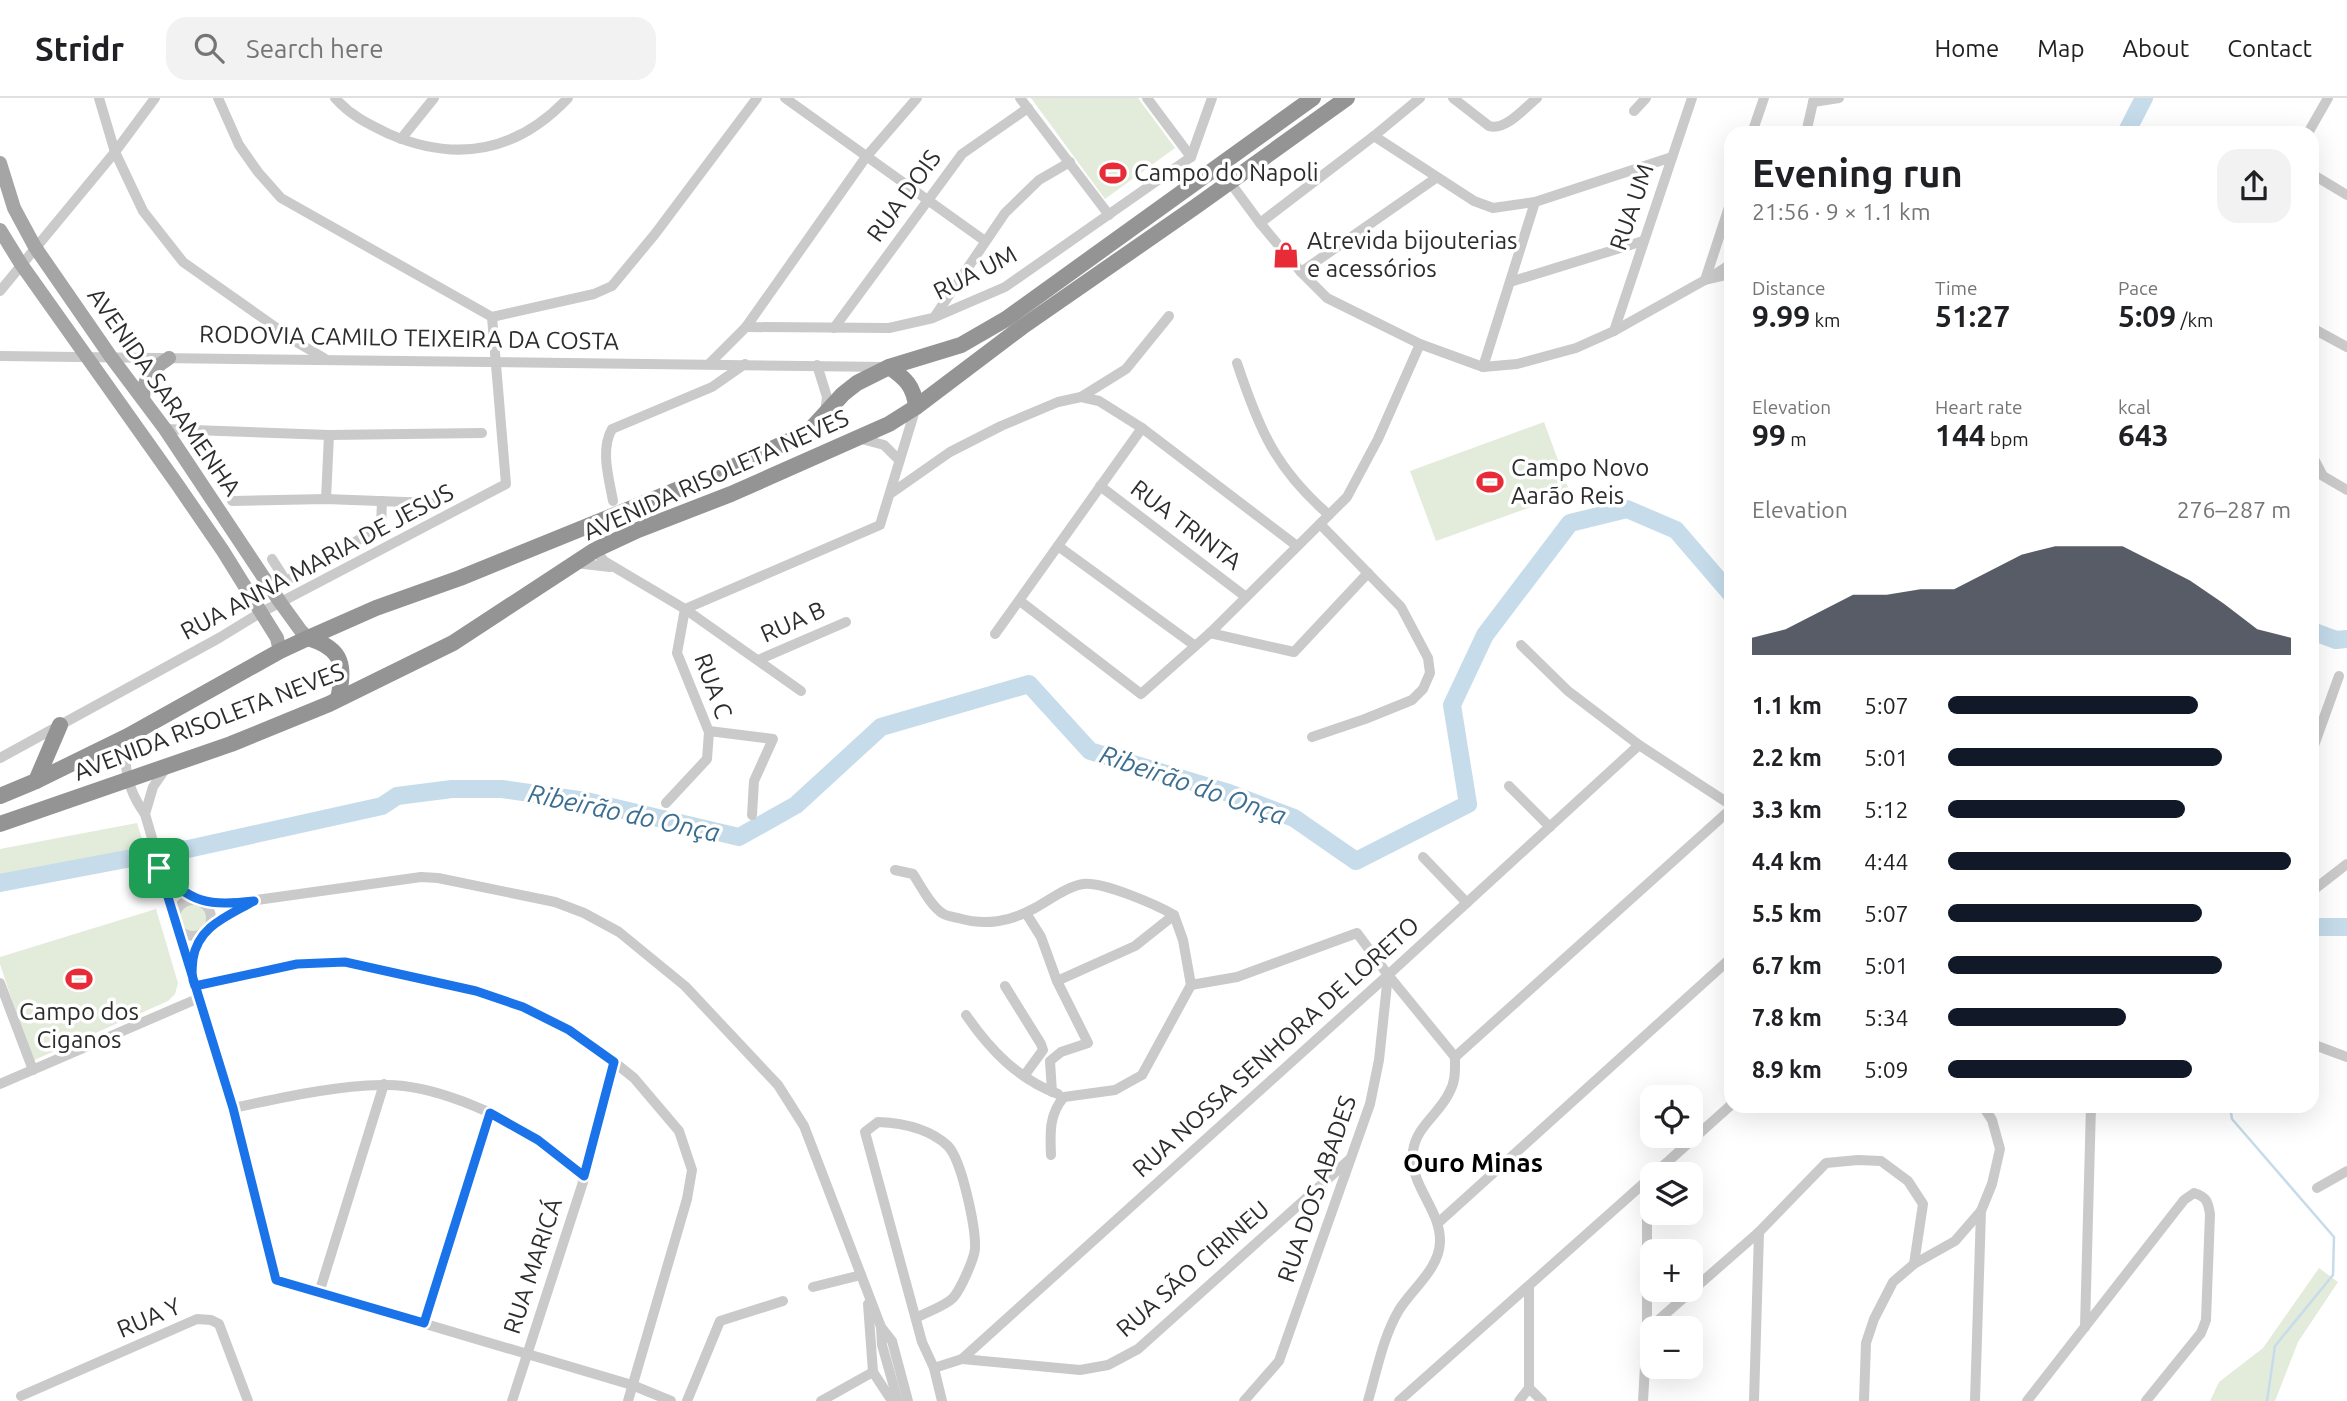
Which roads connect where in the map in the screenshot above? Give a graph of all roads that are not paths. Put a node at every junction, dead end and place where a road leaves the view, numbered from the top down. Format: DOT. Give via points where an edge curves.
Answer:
graph roads {
  1 [pos="99,98"];
  2 [pos="155,98"];
  3 [pos="218,98"];
  4 [pos="335,98"];
  5 [pos="434,98"];
  6 [pos="568,98"];
  7 [pos="757,98"];
  8 [pos="785,98"];
  9 [pos="1020,98"];
  10 [pos="1148,98"];
  11 [pos="1212,98"];
  12 [pos="1313,98"];
  13 [pos="1347,98"];
  14 [pos="1420,98"];
  15 [pos="1453,98"];
  16 [pos="1537,98"];
  17 [pos="1646,98"];
  18 [pos="1692,98"];
  19 [pos="1764,98"];
  20 [pos="1839,98"];
  21 [pos="2328,98"];
  22 [pos="912,100"];
  23 [pos="1814,100"];
  24 [pos="1028,108"];
  25 [pos="1634,111"];
  26 [pos="1754,126"];
  27 [pos="1808,126"];
  28 [pos="2312,126"];
  29 [pos="1374,136"];
  30 [pos="401,139"];
  31 [pos="115,152"];
  32 [pos="866,157"];
  33 [pos="1191,157"];
  34 [pos="1672,157"];
  35 [pos="1070,162"];
  36 [pos="0,163"];
  37 [pos="1218,166"];
  38 [pos="1436,178"];
  39 [pos="2319,178"];
  40 [pos="1231,181"];
  41 [pos="2347,195"];
  42 [pos="928,198"];
  43 [pos="1535,201"];
  44 [pos="1109,215"];
  45 [pos="1724,222"];
  46 [pos="1260,223"];
  47 [pos="0,230"];
  48 [pos="985,241"];
  49 [pos="1643,241"];
  50 [pos="35,247"];
  51 [pos="22,264"];
  52 [pos="1724,268"];
  53 [pos="1301,272"];
  54 [pos="1724,276"];
  55 [pos="1705,280"];
  56 [pos="1510,282"];
  57 [pos="0,291"];
  58 [pos="1169,316"];
  59 [pos="492,317"];
  60 [pos="933,318"];
  61 [pos="746,327"];
  62 [pos="834,328"];
  63 [pos="1614,331"];
  64 [pos="2319,332"];
  65 [pos="1420,344"];
  66 [pos="2347,347"];
  67 [pos="87,356"];
  68 [pos="111,357"];
  69 [pos="0,358"];
  70 [pos="169,358"];
  71 [pos="327,360"];
  72 [pos="496,362"];
  73 [pos="1237,363"];
  74 [pos="709,364"];
  75 [pos="745,364"];
  76 [pos="817,365"];
  77 [pos="889,367"];
  78 [pos="1483,367"];
  79 [pos="712,387"];
  80 [pos="1081,397"];
  81 [pos="143,399"];
  82 [pos="916,407"];
  83 [pos="825,416"];
  84 [pos="1142,428"];
  85 [pos="165,429"];
  86 [pos="482,433"];
  87 [pos="329,435"];
  88 [pos="858,438"];
  89 [pos="899,460"];
  90 [pos="2319,468"];
  91 [pos="1100,486"];
  92 [pos="2347,490"];
  93 [pos="890,494"];
  94 [pos="326,499"];
  95 [pos="232,501"];
  96 [pos="382,501"];
  97 [pos="613,501"];
  98 [pos="432,503"];
  99 [pos="1329,515"];
  100 [pos="1320,524"];
  101 [pos="1058,546"];
  102 [pos="1297,546"];
  103 [pos="595,550"];
  104 [pos="272,559"];
  105 [pos="575,563"];
  106 [pos="616,568"];
  107 [pos="1368,573"];
  108 [pos="1246,597"];
  109 [pos="1020,601"];
  110 [pos="280,602"];
  111 [pos="685,609"];
  112 [pos="260,612"];
  113 [pos="846,622"];
  114 [pos="1210,633"];
  115 [pos="995,634"];
  116 [pos="309,638"];
  117 [pos="1194,645"];
  118 [pos="1521,645"];
  119 [pos="280,651"];
  120 [pos="758,660"];
  121 [pos="2339,676"];
  122 [pos="801,691"];
  123 [pos="338,699"];
  124 [pos="60,725"];
  125 [pos="2319,727"];
  126 [pos="709,730"];
  127 [pos="128,736"];
  128 [pos="1312,737"];
  129 [pos="1639,745"];
  130 [pos="0,758"];
  131 [pos="168,766"];
  132 [pos="128,780"];
  133 [pos="36,781"];
  134 [pos="1509,786"];
  135 [pos="0,796"];
  136 [pos="1724,802"];
  137 [pos="666,803"];
  138 [pos="1724,813"];
  139 [pos="752,815"];
  140 [pos="146,819"];
  141 [pos="0,824"];
  142 [pos="1550,827"];
  143 [pos="1423,857"];
  144 [pos="2347,864"];
  145 [pos="158,865"];
  146 [pos="895,870"];
  147 [pos="2319,886"];
  148 [pos="198,900"];
  149 [pos="254,901"];
  150 [pos="1467,903"];
  151 [pos="1026,913"];
  152 [pos="1174,915"];
  153 [pos="175,921"];
  154 [pos="206,930"];
  155 [pos="1724,964"];
  156 [pos="1388,975"];
  157 [pos="193,981"];
  158 [pos="1057,981"];
  159 [pos="0,983"];
  160 [pos="1191,985"];
  161 [pos="1005,986"];
  162 [pos="199,998"];
  163 [pos="966,1015"];
  164 [pos="2319,1047"];
  165 [pos="1455,1057"];
  166 [pos="2347,1057"];
  167 [pos="614,1062"];
  168 [pos="33,1070"];
  169 [pos="1024,1076"];
  170 [pos="0,1084"];
  171 [pos="384,1084"];
  172 [pos="1052,1092"];
  173 [pos="1064,1097"];
  174 [pos="233,1108"];
  175 [pos="1724,1111"];
  176 [pos="490,1113"];
  177 [pos="1988,1113"];
  178 [pos="2091,1113"];
  179 [pos="1051,1155"];
  180 [pos="1350,1159"];
  181 [pos="1668,1162"];
  182 [pos="2347,1171"];
  183 [pos="584,1176"];
  184 [pos="1640,1187"];
  185 [pos="2317,1188"];
  186 [pos="1981,1211"];
  187 [pos="1438,1223"];
  188 [pos="1650,1225"];
  189 [pos="1759,1232"];
  190 [pos="1913,1264"];
  191 [pos="861,1275"];
  192 [pos="1529,1286"];
  193 [pos="813,1287"];
  194 [pos="866,1287"];
  195 [pos="319,1293"];
  196 [pos="783,1301"];
  197 [pos="1647,1316"];
  198 [pos="1663,1316"];
  199 [pos="916,1318"];
  200 [pos="424,1323"];
  201 [pos="881,1327"];
  202 [pos="2085,1327"];
  203 [pos="526,1355"];
  204 [pos="962,1359"];
  205 [pos="933,1368"];
  206 [pos="873,1372"];
  207 [pos="1644,1379"];
  208 [pos="632,1385"];
  209 [pos="1529,1388"];
  210 [pos="21,1396"];
  211 [pos="248,1401"];
  212 [pos="512,1401"];
  213 [pos="628,1401"];
  214 [pos="671,1401"];
  215 [pos="687,1401"];
  216 [pos="821,1401"];
  217 [pos="892,1401"];
  218 [pos="898,1401"];
  219 [pos="908,1401"];
  220 [pos="942,1401"];
  221 [pos="1244,1401"];
  222 [pos="1368,1401"];
  223 [pos="1399,1401"];
  224 [pos="1519,1401"];
  225 [pos="1542,1401"];
  226 [pos="1643,1401"];
  227 [pos="1754,1401"];
  228 [pos="1864,1401"];
  229 [pos="1975,1401"];
  230 [pos="2027,1401"];
  231 [pos="2146,1401"];
  1 -- 31 [label="street"];
  2 -- 31 [label="street"];
  3 -- 59 [label="street" via="239,145 281,198"];
  4 -- 30 [label="street" via="363,122"];
  5 -- 30 [label="street"];
  6 -- 30 [label="street" via="533,129 507,142 468,150"];
  7 -- 59 [label="street" via="612,286"];
  8 -- 32 [label="street"];
  9 -- 24 [label="street"];
  10 -- 33 [label="street"];
  11 -- 33 [label="street"];
  12 -- 37 [label="highway, RODOVIA CAMILO TEIXEIRA DA COSTA"];
  13 -- 40 [label="highway"];
  14 -- 29 [label="street"];
  15 -- 16 [label="street" via="1489,126 1500,127"];
  17 -- 25 [label="street"];
  18 -- 34 [label="street, RUA UM"];
  19 -- 26 [label="street"];
  20 -- 23 [label="street"];
  21 -- 28 [label="street"];
  22 -- 32 [label="street"];
  23 -- 27 [label="street"];
  24 -- 35 [label="street"];
  24 -- 42 [label="street, RUA DOIS" via="962,154"];
  29 -- 38 [label="street"];
  29 -- 46 [label="street"];
  31 -- 50 [label="street"];
  31 -- 71 [label="street" via="143,211 183,262"];
  32 -- 42 [label="street"];
  32 -- 61 [label="street"];
  33 -- 44 [label="street, RUA UM"];
  34 -- 43 [label="street"];
  34 -- 49 [label="street, RUA UM"];
  35 -- 44 [label="street"];
  35 -- 48 [label="street" via="1039,180 1005,213"];
  36 -- 50 [label="main road, AVENIDA SARAMENHA" via="14,208"];
  37 -- 40 [label="street"];
  37 -- 77 [label="highway, RODOVIA CAMILO TEIXEIRA DA COSTA" via="1006,319 961,345"];
  38 -- 43 [label="street" via="1493,208"];
  38 -- 53 [label="street"];
  39 -- 41 [label="street"];
  40 -- 46 [label="street"];
  40 -- 82 [label="highway"];
  42 -- 48 [label="street"];
  42 -- 62 [label="street, RUA DOIS"];
  43 -- 56 [label="street"];
  44 -- 60 [label="street, RUA UM" via="1005,287"];
  45 -- 55 [label="street"];
  46 -- 53 [label="street"];
  47 -- 51 [label="main road, AVENIDA SARAMENHA"];
  48 -- 60 [label="street"];
  49 -- 56 [label="street"];
  49 -- 63 [label="street, RUA UM"];
  50 -- 51 [label="street"];
  50 -- 68 [label="main road, AVENIDA SARAMENHA"];
  51 -- 57 [label="street"];
  51 -- 67 [label="main road, AVENIDA SARAMENHA"];
  52 -- 55 [label="street"];
  53 -- 65 [label="street" via="1327,298"];
  54 -- 55 [label="street"];
  55 -- 63 [label="street"];
  56 -- 78 [label="street"];
  58 -- 80 [label="street" via="1126,369"];
  59 -- 72 [label="street, RUA ANNA MARIA DE JESUS"];
  60 -- 62 [label="street, RUA UM" via="889,328"];
  61 -- 62 [label="street, RUA UM"];
  61 -- 74 [label="street"];
  63 -- 78 [label="street" via="1576,348 1517,364"];
  64 -- 66 [label="street"];
  65 -- 78 [label="street"];
  65 -- 99 [label="street" via="1378,439 1347,497"];
  67 -- 68 [label="street, RODOVIA CAMILO TEIXEIRA DA COSTA"];
  67 -- 69 [label="street, RODOVIA CAMILO TEIXEIRA DA COSTA"];
  67 -- 112 [label="main road, AVENIDA SARAMENHA"];
  68 -- 70 [label="street, RODOVIA CAMILO TEIXEIRA DA COSTA"];
  68 -- 81 [label="main road, AVENIDA SARAMENHA"];
  70 -- 71 [label="street, RODOVIA CAMILO TEIXEIRA DA COSTA"];
  70 -- 81 [label="main road" via="144,382"];
  71 -- 72 [label="street, RODOVIA CAMILO TEIXEIRA DA COSTA"];
  72 -- 74 [label="street, RODOVIA CAMILO TEIXEIRA DA COSTA"];
  72 -- 110 [label="street, RUA ANNA MARIA DE JESUS" via="506,484"];
  73 -- 99 [label="street" via="1255,415 1281,466"];
  74 -- 75 [label="street, RODOVIA CAMILO TEIXEIRA DA COSTA"];
  74 -- 79 [label="street"];
  75 -- 76 [label="street, RODOVIA CAMILO TEIXEIRA DA COSTA"];
  75 -- 79 [label="street"];
  76 -- 77 [label="street, RODOVIA CAMILO TEIXEIRA DA COSTA"];
  76 -- 83 [label="street" via="827,397"];
  77 -- 82 [label="highway" via="912,387"];
  77 -- 83 [label="highway, AVENIDA RISOLETA NEVES" via="857,383"];
  79 -- 97 [label="street" via="612,429 606,439"];
  80 -- 84 [label="street" via="1099,401"];
  80 -- 93 [label="street" via="991,431 950,452"];
  81 -- 85 [label="main road, AVENIDA SARAMENHA"];
  82 -- 88 [label="highway, AVENIDA RISOLETA NEVES"];
  82 -- 89 [label="street"];
  83 -- 116 [label="highway, AVENIDA RISOLETA NEVES" via="793,439 728,469"];
  84 -- 91 [label="street"];
  84 -- 102 [label="street"];
  85 -- 87 [label="street"];
  85 -- 110 [label="main road, AVENIDA SARAMENHA"];
  86 -- 87 [label="street"];
  87 -- 94 [label="street"];
  88 -- 89 [label="street" via="884,445"];
  88 -- 103 [label="highway, AVENIDA RISOLETA NEVES"];
  89 -- 93 [label="street"];
  90 -- 92 [label="street" via="2323,476"];
  91 -- 101 [label="street"];
  91 -- 108 [label="street, RUA TRINTA"];
  93 -- 111 [label="street" via="880,525"];
  94 -- 95 [label="street"];
  94 -- 96 [label="street"];
  96 -- 98 [label="street"];
  96 -- 104 [label="street" via="381,527 286,581"];
  99 -- 100 [label="street"];
  100 -- 102 [label="street"];
  100 -- 107 [label="street"];
  101 -- 109 [label="street"];
  101 -- 117 [label="street"];
  102 -- 108 [label="street"];
  103 -- 105 [label="highway, AVENIDA RISOLETA NEVES"];
  103 -- 106 [label="street"];
  105 -- 106 [label="street"];
  105 -- 123 [label="highway, AVENIDA RISOLETA NEVES" via="453,643"];
  106 -- 111 [label="street"];
  107 -- 114 [label="street" via="1294,652"];
  107 -- 128 [label="street" via="1401,607 1428,658 1430,673 1412,700"];
  108 -- 114 [label="street"];
  109 -- 115 [label="street"];
  109 -- 117 [label="street" via="1141,694"];
  110 -- 112 [label="street, RUA ANNA MARIA DE JESUS"];
  110 -- 116 [label="main road, AVENIDA SARAMENHA"];
  111 -- 120 [label="street"];
  111 -- 126 [label="street, RUA C" via="677,653"];
  112 -- 119 [label="main road, AVENIDA SARAMENHA"];
  112 -- 124 [label="street, RUA ANNA MARIA DE JESUS"];
  113 -- 120 [label="street, RUA B"];
  114 -- 117 [label="street"];
  116 -- 119 [label="highway, AVENIDA RISOLETA NEVES"];
  116 -- 123 [label="highway" via="326,644 338,656 342,679"];
  118 -- 129 [label="street" via="1568,691"];
  119 -- 127 [label="highway, AVENIDA RISOLETA NEVES"];
  120 -- 122 [label="street"];
  121 -- 125 [label="street"];
  123 -- 131 [label="highway, AVENIDA RISOLETA NEVES"];
  124 -- 130 [label="street, RUA ANNA MARIA DE JESUS"];
  124 -- 133 [label="highway"];
  126 -- 137 [label="street, RUA C" via="707,759"];
  126 -- 139 [label="street" via="773,739 754,781"];
  127 -- 132 [label="street"];
  127 -- 133 [label="highway, AVENIDA RISOLETA NEVES"];
  129 -- 136 [label="street"];
  129 -- 142 [label="street, RUA NOSSA SENHORA DE LORETO"];
  131 -- 132 [label="highway, AVENIDA RISOLETA NEVES"];
  131 -- 140 [label="street" via="153,787"];
  132 -- 140 [label="street"];
  132 -- 141 [label="highway, AVENIDA RISOLETA NEVES"];
  133 -- 135 [label="highway, AVENIDA RISOLETA NEVES"];
  134 -- 142 [label="street"];
  138 -- 165 [label="street"];
  140 -- 145 [label="street"];
  142 -- 150 [label="street, RUA NOSSA SENHORA DE LORETO"];
  143 -- 150 [label="street"];
  144 -- 147 [label="street"];
  145 -- 148 [label="street" via="176,887"];
  145 -- 153 [label="street"];
  146 -- 151 [label="street" via="914,874 943,914 986,923"];
  148 -- 149 [label="street"];
  148 -- 153 [label="street" via="182,903"];
  148 -- 154 [label="street" via="210,911"];
  149 -- 154 [label="street"];
  149 -- 191 [label="street" via="438,878 555,902 608,924 685,986 778,1085 804,1126"];
  150 -- 156 [label="street, RUA NOSSA SENHORA DE LORETO"];
  151 -- 152 [label="street" via="1083,884 1104,886"];
  151 -- 158 [label="street" via="1041,937"];
  152 -- 158 [label="street" via="1135,946"];
  152 -- 160 [label="street"];
  153 -- 154 [label="street" via="188,935"];
  153 -- 157 [label="street"];
  154 -- 157 [label="street" via="196,946"];
  155 -- 187 [label="street"];
  156 -- 160 [label="street" via="1357,933 1237,976"];
  156 -- 165 [label="street"];
  156 -- 180 [label="street, RUA DOS ABADES" via="1370,1104"];
  156 -- 204 [label="street, RUA NOSSA SENHORA DE LORETO"];
  157 -- 162 [label="street"];
  157 -- 167 [label="street" via="297,964 357,964 476,991 523,1007 569,1030"];
  158 -- 172 [label="street" via="1088,1043 1050,1061"];
  159 -- 168 [label="street"];
  160 -- 173 [label="street" via="1142,1075 1115,1090"];
  161 -- 169 [label="street" via="1043,1049"];
  162 -- 168 [label="street"];
  162 -- 174 [label="street"];
  163 -- 169 [label="street" via="985,1042"];
  164 -- 166 [label="street"];
  165 -- 187 [label="street" via="1449,1095 1422,1128 1413,1150 1412,1168"];
  167 -- 183 [label="street, RUA MARICÁ"];
  167 -- 208 [label="street" via="634,1078 679,1131 692,1170"];
  168 -- 170 [label="street"];
  169 -- 172 [label="street"];
  171 -- 174 [label="street"];
  171 -- 176 [label="street" via="439,1094"];
  171 -- 195 [label="street"];
  172 -- 173 [label="street"];
  173 -- 179 [label="street" via="1050,1124"];
  174 -- 195 [label="street" via="276,1280"];
  175 -- 181 [label="street"];
  176 -- 183 [label="street" via="538,1140"];
  176 -- 200 [label="street"];
  177 -- 186 [label="street" via="2000,1149"];
  178 -- 202 [label="street"];
  180 -- 204 [label="street, RUA SÃO CIRINEU" via="1138,1349 1108,1366 1080,1370"];
  180 -- 221 [label="street, RUA DOS ABADES" via="1279,1361"];
  182 -- 185 [label="street"];
  183 -- 203 [label="street, RUA MARICÁ"];
  184 -- 192 [label="street"];
  186 -- 190 [label="street" via="1955,1241"];
  186 -- 229 [label="street"];
  187 -- 222 [label="street" via="1440,1244 1431,1269 1399,1310 1384,1343"];
  188 -- 197 [label="street"];
  189 -- 190 [label="street" via="1826,1163 1881,1161 1908,1181 1923,1204"];
  189 -- 198 [label="street"];
  189 -- 227 [label="street"];
  190 -- 228 [label="street" via="1893,1282 1874,1319 1866,1343"];
  191 -- 193 [label="street"];
  191 -- 194 [label="street"];
  192 -- 209 [label="street"];
  192 -- 223 [label="street"];
  194 -- 201 [label="street"];
  194 -- 206 [label="street"];
  195 -- 200 [label="street"];
  196 -- 215 [label="street" via="720,1321"];
  199 -- 199 [label="street" via="953,1298 965,1276 975,1250 969,1203 949,1147 929,1133 878,1122 865,1132"];
  199 -- 205 [label="street"];
  200 -- 203 [label="street"];
  201 -- 218 [label="street"];
  201 -- 219 [label="street" via="892,1341"];
  202 -- 230 [label="street"];
  202 -- 231 [label="street" via="2184,1200 2194,1193 2208,1200 2207,1320"];
  203 -- 208 [label="street"];
  203 -- 212 [label="street, RUA MARICÁ"];
  204 -- 205 [label="street, RUA NOSSA SENHORA DE LORETO"];
  205 -- 220 [label="street"];
  206 -- 216 [label="street"];
  206 -- 217 [label="street"];
  207 -- 226 [label="street"];
  208 -- 213 [label="street"];
  208 -- 214 [label="street"];
  209 -- 224 [label="street"];
  209 -- 225 [label="street"];
  210 -- 211 [label="street, RUA Y" via="197,1319 219,1324"];
}
